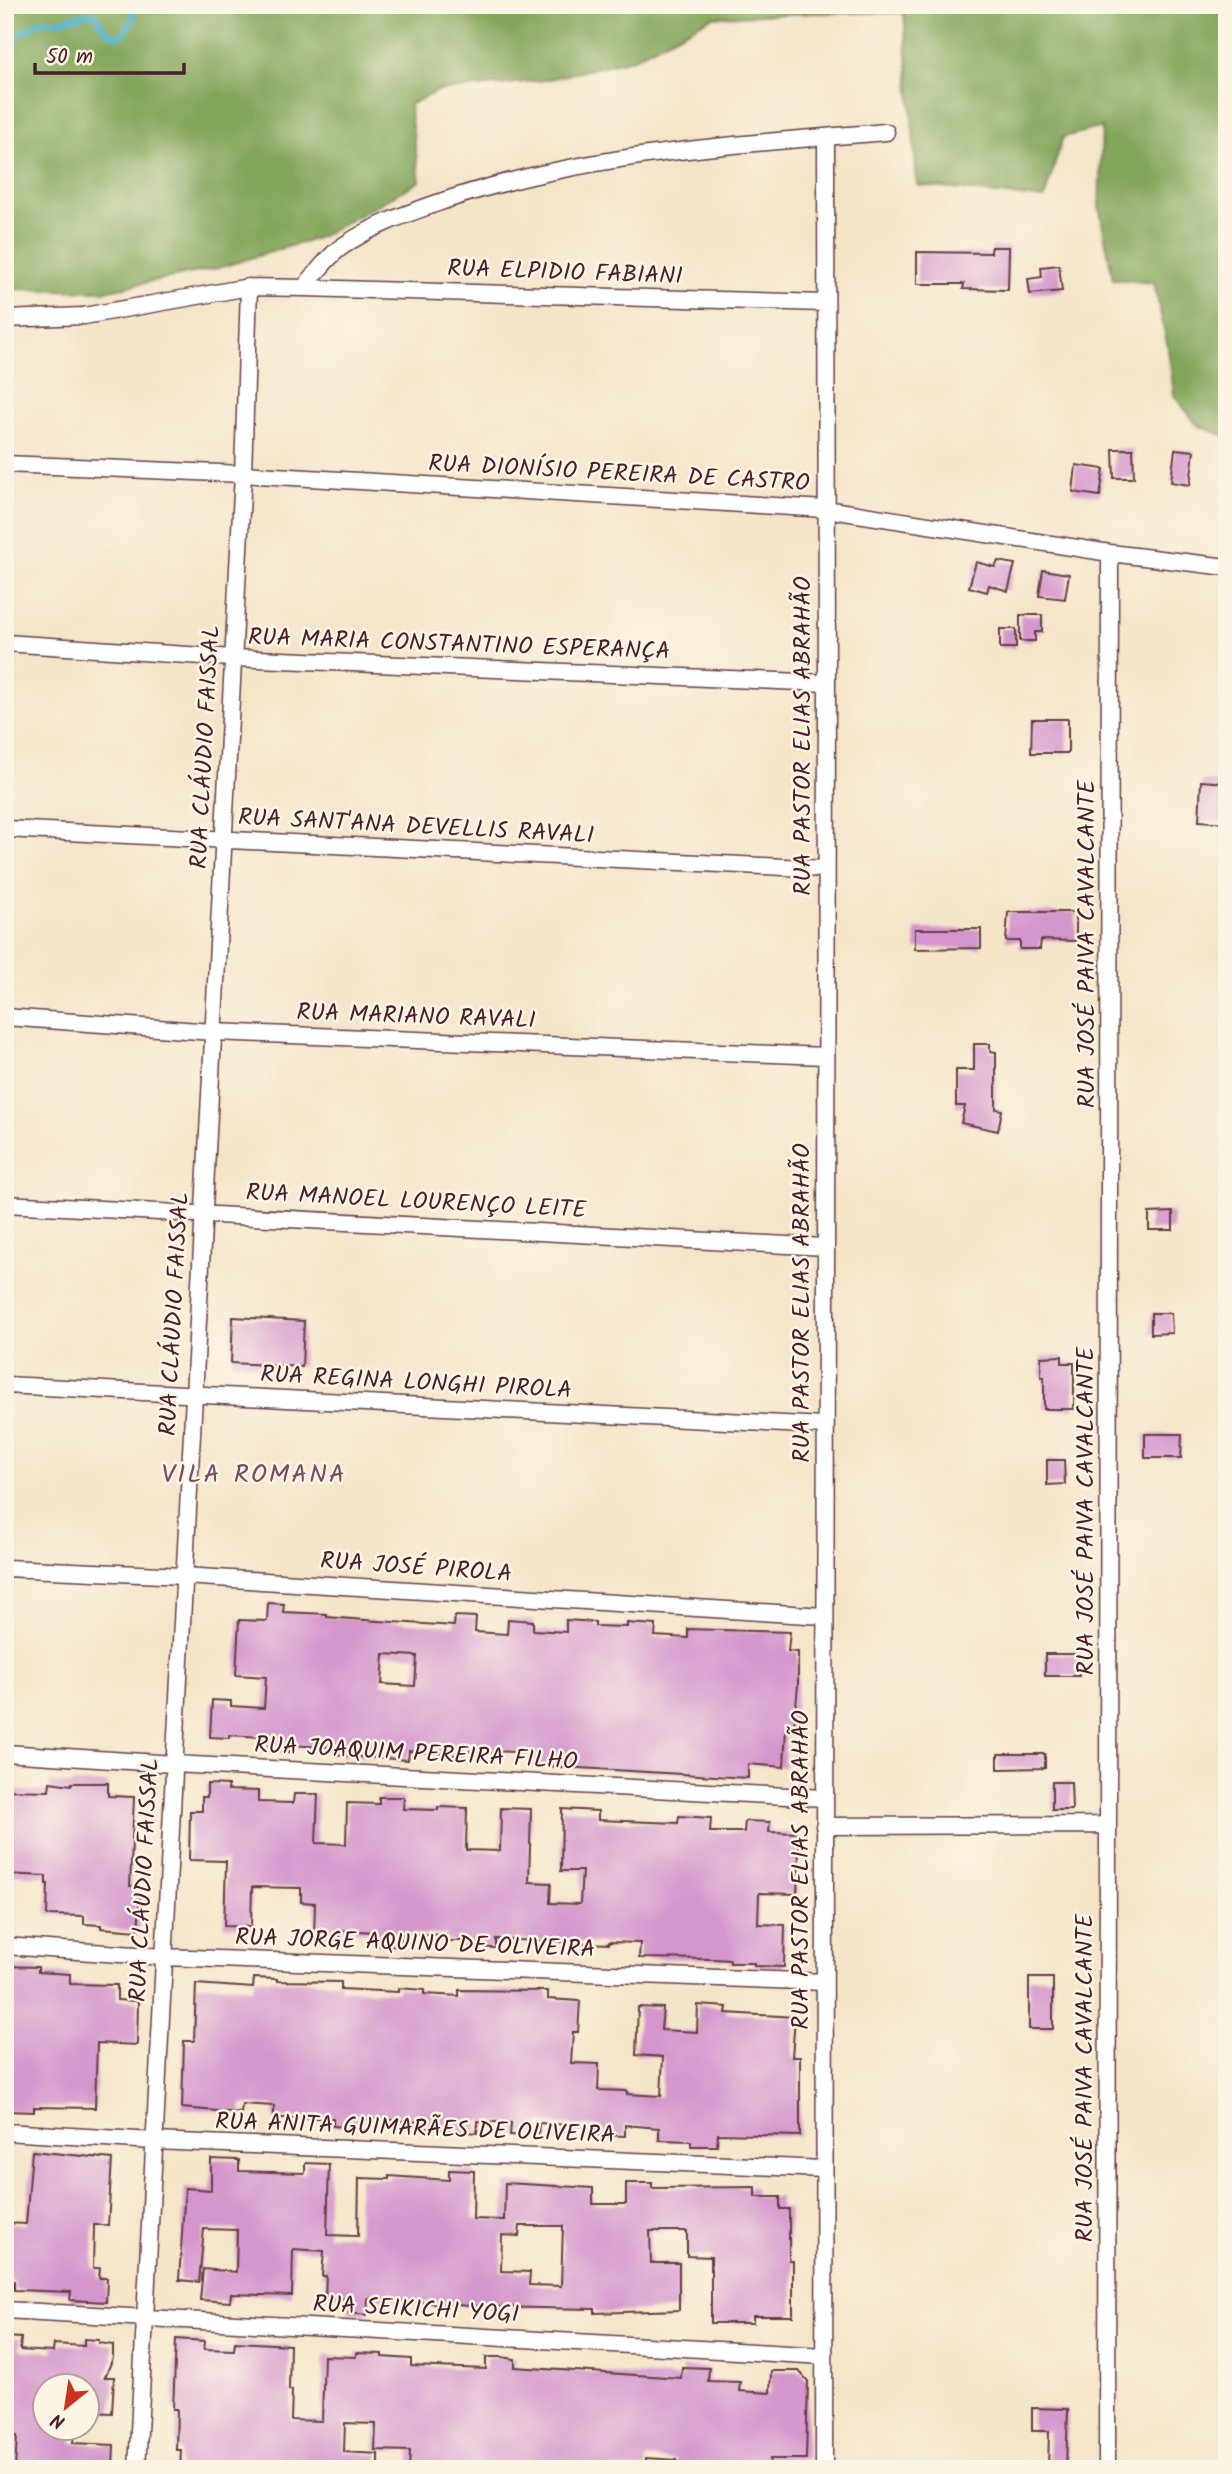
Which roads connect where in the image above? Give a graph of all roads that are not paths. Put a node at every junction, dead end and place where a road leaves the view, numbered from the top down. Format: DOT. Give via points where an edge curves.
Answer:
graph roads {
  1 [pos="886,132"];
  2 [pos="825,137"];
  3 [pos="249,287"];
  4 [pos="304,288"];
  5 [pos="825,303"];
  6 [pos="5,319"];
  7 [pos="5,464"];
  8 [pos="243,474"];
  9 [pos="825,509"];
  10 [pos="1110,553"];
  11 [pos="1227,567"];
  12 [pos="5,643"];
  13 [pos="233,659"];
  14 [pos="827,683"];
  15 [pos="5,829"];
  16 [pos="223,841"];
  17 [pos="825,869"];
  18 [pos="5,1017"];
  19 [pos="213,1032"];
  20 [pos="825,1056"];
  21 [pos="5,1204"];
  22 [pos="204,1213"];
  23 [pos="825,1247"];
  24 [pos="5,1385"];
  25 [pos="194,1394"];
  26 [pos="825,1426"];
  27 [pos="5,1568"];
  28 [pos="184,1576"];
  29 [pos="824,1616"];
  30 [pos="5,1753"];
  31 [pos="174,1764"];
  32 [pos="824,1798"];
  33 [pos="1108,1825"];
  34 [pos="824,1826"];
  35 [pos="5,1946"];
  36 [pos="164,1957"];
  37 [pos="824,1982"];
  38 [pos="5,2132"];
  39 [pos="154,2141"];
  40 [pos="824,2169"];
  41 [pos="5,2310"];
  42 [pos="145,2317"];
  43 [pos="824,2356"];
  44 [pos="137,2469"];
  45 [pos="824,2469"];
  46 [pos="1107,2469"];
  1 -- 2 [label="street"];
  2 -- 4 [label="street" via="603,160 496,184 378,226 337,250"];
  2 -- 5 [label="street, RUA PASTOR ELIAS ABRAHÃO"];
  3 -- 4 [label="street, RUA ELPIDIO FABIANI"];
  3 -- 6 [label="street, RUA ELPIDIO FABIANI" via="106,313"];
  3 -- 8 [label="street, RUA CLÁUDIO FAISSAL"];
  4 -- 5 [label="street, RUA ELPIDIO FABIANI"];
  5 -- 9 [label="street, RUA PASTOR ELIAS ABRAHÃO"];
  7 -- 8 [label="street, RUA DIONÍSIO PEREIRA DE CASTRO"];
  8 -- 9 [label="street, RUA DIONÍSIO PEREIRA DE CASTRO"];
  8 -- 13 [label="street, RUA CLÁUDIO FAISSAL"];
  9 -- 10 [label="street, RUA DIONÍSIO PEREIRA DE CASTRO"];
  9 -- 14 [label="street, RUA PASTOR ELIAS ABRAHÃO"];
  10 -- 11 [label="street, RUA DIONÍSIO PEREIRA DE CASTRO"];
  10 -- 33 [label="street, RUA JOSÉ PAIVA CAVALCANTE"];
  12 -- 13 [label="street, RUA MARIA CONSTANTINO ESPERANÇA"];
  13 -- 14 [label="street, RUA MARIA CONSTANTINO ESPERANÇA"];
  13 -- 16 [label="street, RUA CLÁUDIO FAISSAL"];
  14 -- 17 [label="street, RUA PASTOR ELIAS ABRAHÃO"];
  15 -- 16 [label="street, RUA SANT'ANA DEVELLIS RAVALI"];
  16 -- 17 [label="street, RUA SANT'ANA DEVELLIS RAVALI"];
  16 -- 19 [label="street, RUA CLÁUDIO FAISSAL"];
  17 -- 20 [label="street, RUA PASTOR ELIAS ABRAHÃO"];
  18 -- 19 [label="street, RUA MARIANO RAVALI"];
  19 -- 20 [label="street, RUA MARIANO RAVALI"];
  19 -- 22 [label="street, RUA CLÁUDIO FAISSAL"];
  20 -- 23 [label="street, RUA PASTOR ELIAS ABRAHÃO"];
  21 -- 22 [label="street, RUA MANOEL LOURENÇO LEITE"];
  22 -- 23 [label="street, RUA MANOEL LOURENÇO LEITE"];
  22 -- 25 [label="street, RUA CLÁUDIO FAISSAL"];
  23 -- 26 [label="street, RUA PASTOR ELIAS ABRAHÃO"];
  24 -- 25 [label="street, RUA REGINA LONGHI PIROLA"];
  25 -- 26 [label="street, RUA REGINA LONGHI PIROLA"];
  25 -- 28 [label="street, RUA CLÁUDIO FAISSAL"];
  26 -- 29 [label="street, RUA PASTOR ELIAS ABRAHÃO"];
  27 -- 28 [label="street, RUA JOSÉ PIROLA"];
  28 -- 29 [label="street, RUA JOSÉ PIROLA"];
  28 -- 31 [label="street, RUA CLÁUDIO FAISSAL"];
  29 -- 32 [label="street, RUA PASTOR ELIAS ABRAHÃO"];
  30 -- 31 [label="street, RUA JOAQUIM PEREIRA FILHO"];
  31 -- 32 [label="street, RUA JOAQUIM PEREIRA FILHO"];
  31 -- 36 [label="street, RUA CLÁUDIO FAISSAL"];
  32 -- 34 [label="street, RUA PASTOR ELIAS ABRAHÃO"];
  33 -- 34 [label="street"];
  33 -- 46 [label="street, RUA JOSÉ PAIVA CAVALCANTE"];
  34 -- 37 [label="street, RUA PASTOR ELIAS ABRAHÃO"];
  35 -- 36 [label="street, RUA JORGE AQUINO DE OLIVEIRA"];
  36 -- 37 [label="street, RUA JORGE AQUINO DE OLIVEIRA"];
  36 -- 39 [label="street, RUA CLÁUDIO FAISSAL"];
  37 -- 40 [label="street, RUA PASTOR ELIAS ABRAHÃO"];
  38 -- 39 [label="street, RUA ANITA GUIMARÃES DE OLIVEIRA"];
  39 -- 40 [label="street, RUA ANITA GUIMARÃES DE OLIVEIRA"];
  39 -- 42 [label="street, RUA CLÁUDIO FAISSAL"];
  40 -- 43 [label="street, RUA PASTOR ELIAS ABRAHÃO"];
  41 -- 42 [label="street, RUA SEIKICHI YOGI"];
  42 -- 43 [label="street, RUA SEIKICHI YOGI"];
  42 -- 44 [label="street, RUA CLÁUDIO FAISSAL"];
  43 -- 45 [label="street, RUA PASTOR ELIAS ABRAHÃO"];
}
